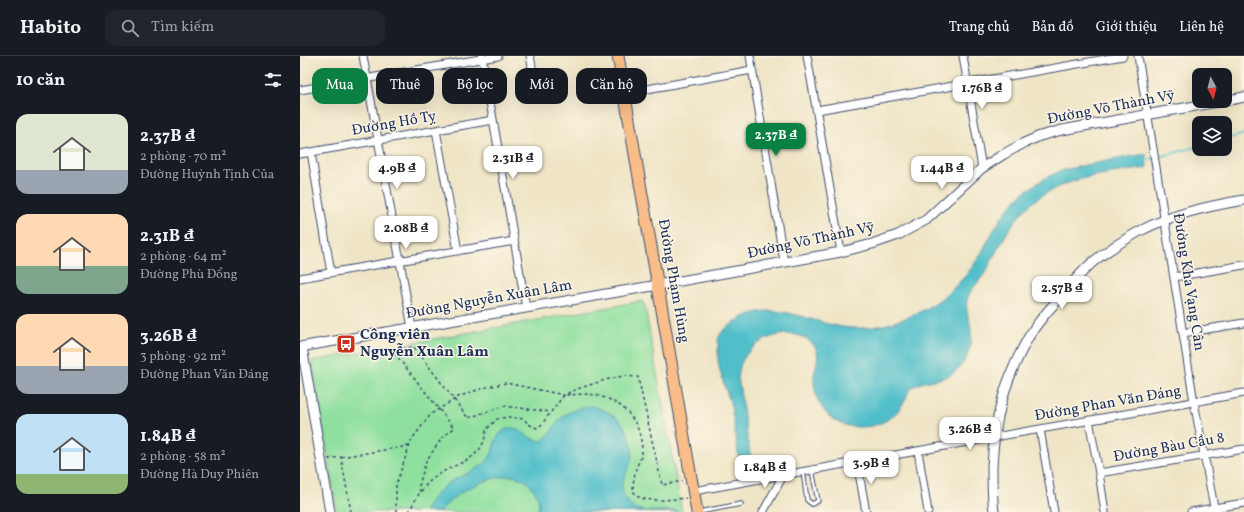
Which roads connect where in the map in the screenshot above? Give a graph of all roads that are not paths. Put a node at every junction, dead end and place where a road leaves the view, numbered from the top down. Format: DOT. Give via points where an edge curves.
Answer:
graph roads {
  1 [pos="363,56"];
  2 [pos="498,56"];
  3 [pos="530,56"];
  4 [pos="618,56"];
  5 [pos="750,56"];
  6 [pos="807,56"];
  7 [pos="964,56"];
  8 [pos="1123,56"];
  9 [pos="1138,56"];
  10 [pos="482,57"];
  11 [pos="365,68"];
  12 [pos="532,68"];
  13 [pos="620,68"];
  14 [pos="752,70"];
  15 [pos="368,80"];
  16 [pos="968,83"];
  17 [pos="368,85"];
  18 [pos="312,88"];
  19 [pos="647,89"];
  20 [pos="300,90"];
  21 [pos="1244,97"];
  22 [pos="1232,99"];
  23 [pos="627,104"];
  24 [pos="1192,106"];
  25 [pos="816,110"];
  26 [pos="1148,114"];
  27 [pos="493,120"];
  28 [pos="436,130"];
  29 [pos="378,140"];
  30 [pos="311,152"];
  31 [pos="300,154"];
  32 [pos="982,168"];
  33 [pos="1244,200"];
  34 [pos="1165,220"];
  35 [pos="514,241"];
  36 [pos="458,251"];
  37 [pos="842,252"];
  38 [pos="400,261"];
  39 [pos="784,262"];
  40 [pos="1244,265"];
  41 [pos="331,273"];
  42 [pos="1174,276"];
  43 [pos="300,278"];
  44 [pos="658,285"];
  45 [pos="526,308"];
  46 [pos="1244,323"];
  47 [pos="412,328"];
  48 [pos="1183,333"];
  49 [pos="301,347"];
  50 [pos="1244,393"];
  51 [pos="1194,402"];
  52 [pos="1089,420"];
  53 [pos="1040,429"];
  54 [pos="995,437"];
  55 [pos="1244,449"];
  56 [pos="918,451"];
  57 [pos="1204,456"];
  58 [pos="857,462"];
  59 [pos="812,470"];
  60 [pos="803,471"];
  61 [pos="1099,473"];
  62 [pos="784,474"];
  63 [pos="691,494"];
  64 [pos="1244,503"];
  65 [pos="741,504"];
  66 [pos="1214,510"];
  67 [pos="330,512"];
  68 [pos="697,512"];
  69 [pos="763,512"];
  70 [pos="866,512"];
  71 [pos="928,512"];
  72 [pos="994,512"];
  73 [pos="1054,512"];
  74 [pos="1105,512"];
  75 [pos="1191,512"];
  1 -- 11 [label="street"];
  2 -- 10 [label="street"];
  3 -- 12 [label="street"];
  4 -- 13 [label="main road, Đường Phạm Hùng"];
  5 -- 14 [label="street"];
  6 -- 25 [label="street"];
  7 -- 16 [label="street"];
  8 -- 16 [label="street"];
  9 -- 26 [label="street, Đường Kha Vạng Cân"];
  10 -- 15 [label="street"];
  10 -- 27 [label="street"];
  14 -- 19 [label="street"];
  14 -- 39 [label="street"];
  16 -- 25 [label="street"];
  16 -- 32 [label="street"];
  17 -- 29 [label="street"];
  18 -- 20 [label="street"];
  21 -- 22 [label="street, Đường Võ Thành Vỹ"];
  23 -- 44 [label="main road, Đường Phạm Hùng"];
  24 -- 26 [label="street, Đường Võ Thành Vỹ"];
  25 -- 37 [label="street"];
  26 -- 32 [label="street, Đường Võ Thành Vỹ" via="1040,136"];
  26 -- 34 [label="street, Đường Kha Vạng Cân"];
  27 -- 28 [label="street, Đường Hồ Tỵ"];
  27 -- 35 [label="street"];
  28 -- 29 [label="street, Đường Hồ Tỵ"];
  28 -- 36 [label="street"];
  29 -- 30 [label="street, Đường Hồ Tỵ"];
  29 -- 38 [label="street"];
  30 -- 31 [label="street, Đường Hồ Tỵ"];
  30 -- 41 [label="street"];
  32 -- 37 [label="street, Đường Võ Thành Vỹ" via="926,220 898,235"];
  33 -- 34 [label="street" via="1197,209"];
  34 -- 42 [label="street, Đường Kha Vạng Cân"];
  34 -- 54 [label="street" via="1120,243 1094,261 1045,314 1026,340 1013,369 1003,395"];
  35 -- 36 [label="street"];
  35 -- 45 [label="street"];
  36 -- 38 [label="street"];
  37 -- 39 [label="street, Đường Võ Thành Vỹ"];
  38 -- 41 [label="street"];
  38 -- 47 [label="street"];
  39 -- 44 [label="street, Đường Võ Thành Vỹ"];
  40 -- 42 [label="street"];
  41 -- 43 [label="street"];
  42 -- 48 [label="street, Đường Kha Vạng Cân"];
  44 -- 45 [label="street, Đường Nguyễn Xuân Lâm"];
  44 -- 63 [label="main road, Đường Phạm Hùng" via="692,479"];
  45 -- 47 [label="street, Đường Nguyễn Xuân Lâm"];
  46 -- 48 [label="street"];
  47 -- 49 [label="street, Đường Nguyễn Xuân Lâm"];
  48 -- 51 [label="street, Đường Kha Vạng Cân"];
  49 -- 67 [label="street"];
  50 -- 51 [label="street, Đường Phan Văn Đáng"];
  51 -- 52 [label="street, Đường Phan Văn Đáng"];
  51 -- 57 [label="street, Đường Kha Vạng Cân"];
  52 -- 53 [label="street, Đường Phan Văn Đáng"];
  52 -- 61 [label="street"];
  53 -- 54 [label="street, Đường Phan Văn Đáng"];
  53 -- 73 [label="street"];
  54 -- 56 [label="street, Đường Phan Văn Đáng"];
  54 -- 72 [label="street" via="992,480"];
  55 -- 57 [label="street, Đường Bàu Cầu 8"];
  56 -- 58 [label="street, Đường Phan Văn Đáng"];
  56 -- 71 [label="street"];
  57 -- 61 [label="street, Đường Bàu Cầu 8"];
  57 -- 66 [label="street, Đường Kha Vạng Cân"];
  58 -- 59 [label="street, Đường Phan Văn Đáng"];
  58 -- 70 [label="street"];
  59 -- 60 [label="street, Đường Phan Văn Đáng"];
  59 -- 60 [label="lane" via="818,501 812,504 807,500"];
  60 -- 62 [label="street, Đường Phan Văn Đáng"];
  61 -- 74 [label="street"];
  62 -- 63 [label="street, Đường Phan Văn Đáng"];
  62 -- 69 [label="street"];
  63 -- 68 [label="main road, Đường Phạm Hùng"];
  64 -- 66 [label="street"];
  65 -- 68 [label="lane"];
  66 -- 75 [label="street"];
}
